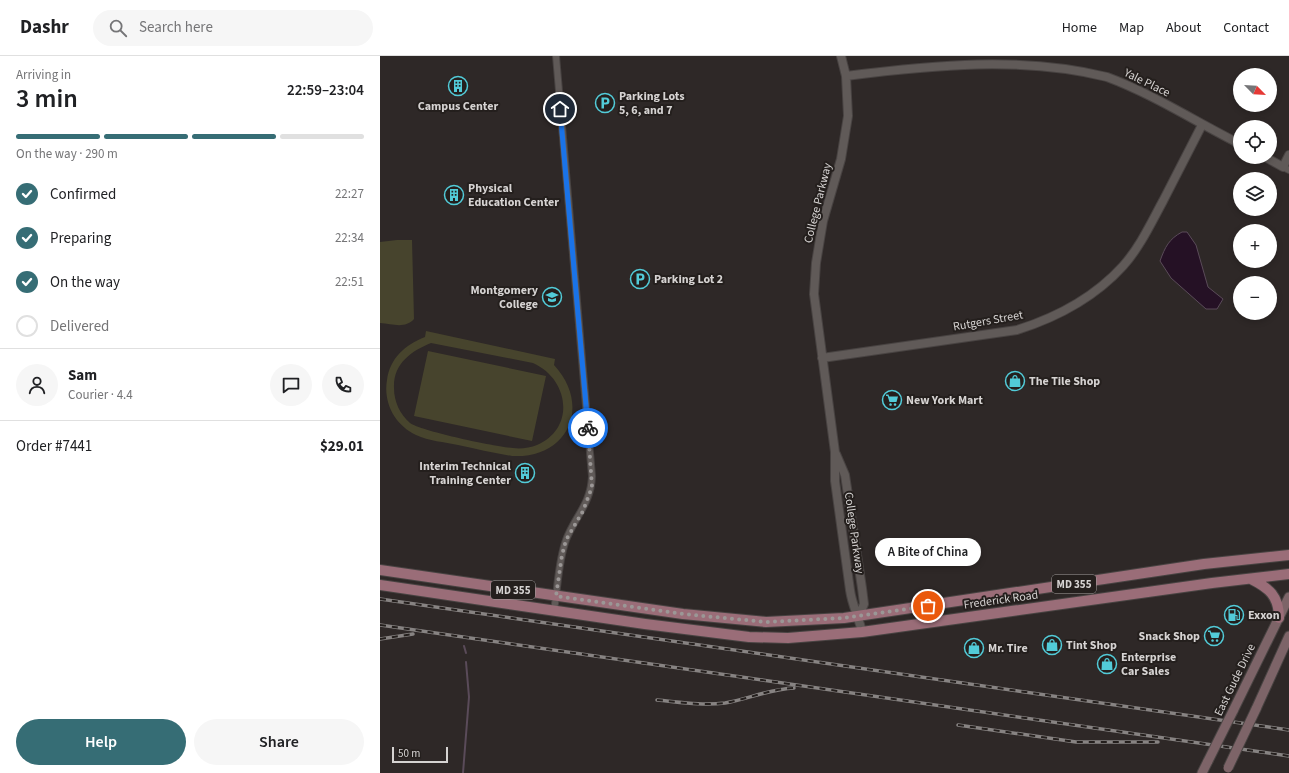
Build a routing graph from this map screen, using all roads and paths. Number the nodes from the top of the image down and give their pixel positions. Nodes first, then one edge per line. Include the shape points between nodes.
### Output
1 (556, 56) edge
2 (841, 56) edge
3 (846, 76) junction
4 (1202, 125) junction
5 (1233, 140) edge
6 (1289, 155) edge
7 (1277, 163) edge
8 (1286, 168) edge
9 (822, 358) junction
10 (835, 452) junction
11 (1289, 555) edge
12 (380, 570) edge
13 (1289, 574) edge
14 (1251, 579) junction
15 (380, 585) edge
16 (556, 596) junction
17 (1289, 597) edge
18 (554, 610) junction
19 (859, 616) junction
20 (1279, 618) junction
21 (862, 632) junction
22 (1289, 636) edge
23 (1227, 771) edge
24 (1202, 773) edge

1 - 16 street via 592,476 589,498 566,540
2 - 3 street, College Parkway
3 - 4 street, Yale Place via 972,59 1039,60 1076,67 1107,77
3 - 9 street, College Parkway via 848,116 841,159 823,221 816,263 814,294
4 - 5 street, Yale Place
4 - 9 street, Rutgers Street via 1134,253 1103,285 1077,305 1045,321 1017,330
6 - 8 street
7 - 8 street
9 - 10 street, College Parkway
10 - 19 street, College Parkway via 835,481 850,595
10 - 19 street, College Parkway via 845,475 864,604
11 - 19 main road, Frederick Road / MD 355 via 1204,564
12 - 16 main road, MD 355
13 - 14 main road, Frederick Road / MD 355
14 - 20 main road via 1274,594
14 - 21 main road, Frederick Road / MD 355
15 - 18 main road, MD 355
16 - 18 street
16 - 19 main road, Frederick Road / MD 355 via 766,622
17 - 20 main road, East Gude Drive
18 - 21 main road, Frederick Road / MD 355 via 749,637 796,638
19 - 21 street, College Parkway
20 - 24 main road, East Gude Drive, bridge
22 - 23 main road, bridge

